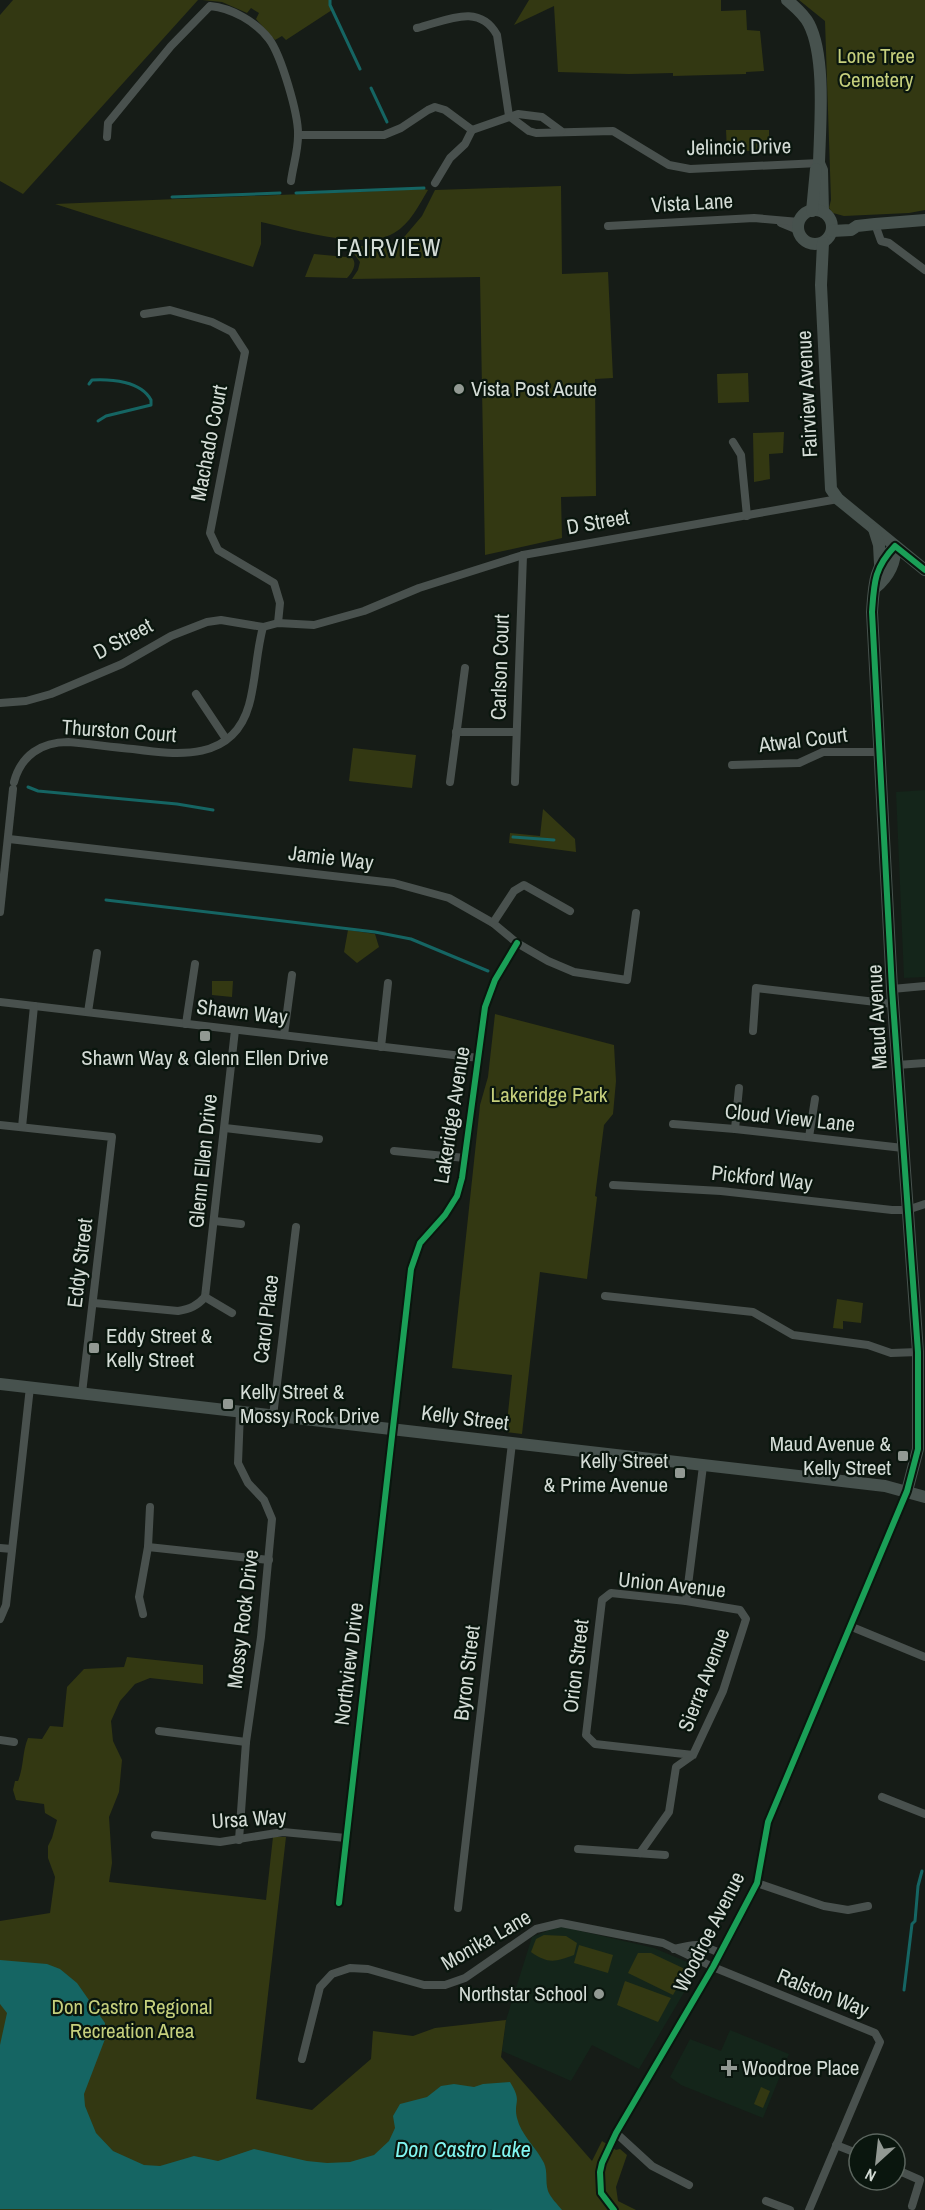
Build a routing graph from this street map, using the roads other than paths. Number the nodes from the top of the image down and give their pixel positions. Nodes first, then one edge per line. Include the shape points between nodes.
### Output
1 (787, 0) edge
2 (417, 28) dead end
3 (530, 114) junction
4 (509, 116) junction
5 (525, 128) junction
6 (472, 130) junction
7 (561, 131) junction
8 (298, 135) junction
9 (107, 137) dead end
10 (819, 163) junction
11 (291, 181) dead end
12 (435, 183) dead end
13 (817, 212) junction
14 (925, 220) edge
15 (875, 224) junction
16 (608, 226) dead end
17 (798, 226) junction
18 (832, 227) junction
19 (818, 244) junction
20 (925, 270) edge
21 (144, 314) dead end
22 (733, 442) dead end
23 (838, 499) junction
24 (747, 516) junction
25 (874, 529) junction
26 (895, 546) junction
27 (523, 555) junction
28 (880, 564) junction
29 (925, 570) edge
30 (875, 588) junction
31 (278, 623) junction
32 (263, 627) junction
33 (465, 668) dead end
34 (196, 694) dead end
35 (0, 703) edge
36 (456, 732) junction
37 (515, 732) junction
38 (226, 739) junction
39 (879, 752) junction
40 (732, 765) dead end
41 (450, 782) dead end
42 (515, 782) dead end
43 (9, 839) junction
44 (570, 911) dead end
45 (0, 912) edge
46 (636, 913) dead end
47 (493, 923) junction
48 (517, 943) junction
49 (97, 953) dead end
50 (195, 964) dead end
51 (292, 975) dead end
52 (388, 983) dead end
53 (925, 986) edge
54 (892, 989) junction
55 (0, 1002) edge
56 (893, 1004) junction
57 (34, 1006) junction
58 (88, 1012) junction
59 (186, 1024) junction
60 (235, 1030) junction
61 (753, 1030) dead end
62 (284, 1035) junction
63 (381, 1047) junction
64 (479, 1058) junction
65 (925, 1063) edge
66 (897, 1065) junction
67 (739, 1088) dead end
68 (815, 1099) dead end
69 (673, 1124) dead end
70 (0, 1125) edge
71 (21, 1127) junction
72 (225, 1128) junction
73 (735, 1129) junction
74 (809, 1137) junction
75 (319, 1139) dead end
76 (903, 1148) junction
77 (394, 1150) dead end
78 (465, 1158) junction
79 (613, 1185) dead end
80 (925, 1204) edge
81 (907, 1210) junction
82 (215, 1221) junction
83 (241, 1224) dead end
84 (296, 1227) dead end
85 (605, 1296) dead end
86 (205, 1297) junction
87 (94, 1303) junction
88 (232, 1313) dead end
89 (920, 1323) edge
90 (918, 1352) junction
91 (0, 1384) edge
92 (30, 1387) junction
93 (82, 1393) junction
94 (240, 1412) junction
95 (273, 1416) junction
96 (392, 1430) junction
97 (512, 1443) junction
98 (703, 1466) junction
99 (907, 1491) junction
100 (925, 1497) edge
101 (150, 1507) dead end
102 (148, 1547) junction
103 (0, 1548) edge
104 (12, 1549) junction
105 (269, 1560) junction
106 (602, 1600) joint
107 (686, 1601) junction
108 (740, 1610) joint
109 (143, 1614) dead end
110 (0, 1618) edge
111 (852, 1626) junction
112 (925, 1657) edge
113 (159, 1731) dead end
114 (0, 1740) edge
115 (14, 1742) dead end
116 (246, 1742) junction
117 (693, 1755) junction
118 (882, 1797) dead end
119 (925, 1814) edge
120 (155, 1835) dead end
121 (345, 1838) junction
122 (239, 1840) junction
123 (578, 1849) dead end
124 (640, 1853) junction
125 (665, 1854) dead end
126 (758, 1883) junction
127 (339, 1903) dead end
128 (868, 1906) dead end
129 (458, 1908) dead end
130 (675, 1949) junction
131 (720, 1953) junction
132 (713, 1967) junction
133 (302, 2059) dead end
134 (616, 2133) junction
135 (836, 2145) junction
136 (847, 2149) edge
137 (907, 2174) edge
138 (689, 2185) dead end
139 (766, 2201) dead end
140 (912, 2206) dead end
141 (614, 2210) edge
142 (790, 2210) edge
143 (809, 2210) edge

1 - 10 street via 808,21 814,38 820,95
2 - 4 street via 468,15 491,24 497,35
3 - 4 street
3 - 5 street
3 - 7 street via 542,117
4 - 5 street, Jelincic Drive
4 - 6 street
5 - 7 street, Jelincic Drive via 536,133
6 - 8 street via 435,107 384,135
6 - 12 street
7 - 10 street, Jelincic Drive via 613,131 669,165 690,169
8 - 9 street via 294,107 270,40 252,22 223,7 210,6 171,46 108,123
8 - 11 street
10 - 13 street via 822,170
13 - 17 street via 804,214
13 - 18 street
14 - 15 street
15 - 18 street via 850,230
15 - 20 street via 880,241 889,243
16 - 17 street, Vista Lane via 754,218 783,220
17 - 19 street via 803,240
18 - 19 street
19 - 23 street, Fairview Avenue via 831,489
21 - 31 street, Machado Court via 170,310 212,322 232,332 245,352 210,532 218,550 274,583 280,603
22 - 24 street via 741,455
23 - 24 street, D Street
23 - 25 street
24 - 27 street, D Street
25 - 26 street
25 - 28 street
26 - 28 street, Maud Avenue
26 - 29 street
26 - 30 street via 896,560
27 - 31 street, D Street via 314,626
27 - 37 street, Carlson Court
28 - 30 street, Maud Avenue via 874,577
30 - 39 street, Maud Avenue via 872,612
31 - 32 street, D Street
32 - 35 street, D Street via 221,620 194,625 122,664 51,694
32 - 38 street, Thurston Court via 249,706
33 - 36 street
34 - 38 street
36 - 37 street
36 - 41 street
37 - 42 street, Carlson Court
38 - 43 street, Thurston Court via 190,754 68,742 56,742 34,751 19,768 14,785
39 - 40 street, Atwal Court via 823,752 799,763
39 - 54 street, Maud Avenue
43 - 45 street
43 - 47 street, Jamie Way via 394,883 449,898
44 - 47 street via 524,885 514,891
46 - 48 street, Jamie Way via 627,980 574,972
47 - 48 street, Jamie Way
48 - 64 street, Lakeridge Avenue via 495,980 485,1007
49 - 58 street
50 - 59 street
51 - 62 street
52 - 63 street
53 - 54 street
54 - 56 street, Maud Avenue
55 - 57 street, Shawn Way
56 - 61 street via 756,987
56 - 66 street, Maud Avenue
57 - 58 street, Shawn Way
57 - 71 street
58 - 59 street, Shawn Way
59 - 60 street, Shawn Way
60 - 62 street, Shawn Way
60 - 72 street, Glenn Ellen Drive
62 - 63 street, Shawn Way
63 - 64 street, Shawn Way
64 - 78 street, Lakeridge Avenue
65 - 66 street
66 - 76 street, Maud Avenue
67 - 73 street
68 - 74 street
69 - 73 street, Cloud View Lane
70 - 71 street
71 - 87 street, Eddy Street via 112,1137
72 - 75 street
72 - 82 street, Glenn Ellen Drive
73 - 74 street, Cloud View Lane
74 - 76 street, Cloud View Lane
76 - 81 street, Maud Avenue
77 - 78 street
78 - 96 street, Lakeridge Avenue via 457,1196 420,1243 411,1269
79 - 81 street, Pickford Way via 721,1191
80 - 81 street
81 - 89 street, Maud Avenue
82 - 83 street
82 - 86 street, Glenn Ellen Drive
84 - 95 street, Carol Place
85 - 90 street via 753,1312 793,1335 868,1345 891,1353
86 - 87 street via 190,1310 178,1311
86 - 88 street
87 - 93 street, Eddy Street
89 - 90 street, Maud Avenue
90 - 99 street, Maud Avenue via 918,1449
91 - 92 street, Kelly Street
92 - 93 street, Kelly Street
92 - 104 street
93 - 94 street, Kelly Street
94 - 95 street, Kelly Street
94 - 105 street, Mossy Rock Drive via 238,1462 272,1519
95 - 96 street, Kelly Street
96 - 97 street, Kelly Street
96 - 121 street, Northview Drive
97 - 98 street, Kelly Street
97 - 129 street, Byron Street
98 - 99 street, Kelly Street
98 - 107 street
99 - 100 street, Kelly Street
99 - 111 street, Woodroe Avenue
101 - 102 street
102 - 105 street
102 - 109 street via 139,1598
103 - 104 street
104 - 110 street via 6,1605
105 - 116 street, Mossy Rock Drive
106 - 107 street, Union Avenue via 611,1593
106 - 117 street, Orion Street via 586,1735 595,1744
107 - 108 street, Union Avenue
108 - 117 street, Sierra Avenue via 746,1619 723,1691
111 - 112 street
111 - 126 street, Woodroe Avenue via 768,1822
113 - 116 street
114 - 115 street
116 - 122 street, Mossy Rock Drive
117 - 124 street, Sierra Avenue via 676,1767 669,1812
118 - 119 street
120 - 122 street, Ursa Way via 220,1842
121 - 122 street, Ursa Way via 283,1832
121 - 127 street, Northview Drive
123 - 124 street
124 - 125 street
126 - 128 street via 824,1906 848,1910
126 - 131 street, Woodroe Avenue
130 - 131 street, Monika Lane via 700,1944
130 - 132 street, Monika Lane
130 - 133 street, Monika Lane via 663,1943 561,1923 536,1929 465,1978 445,1985 424,1985 350,1968 332,1974 320,1987
131 - 132 street, Woodroe Avenue
132 - 134 street, Woodroe Avenue
132 - 135 street, Ralston Way via 875,2033 880,2042
134 - 138 street via 652,2166
134 - 141 street, Woodroe Avenue via 600,2172 601,2193
135 - 136 street
135 - 143 street, Ralston Way
137 - 140 street via 920,2180
139 - 142 street

